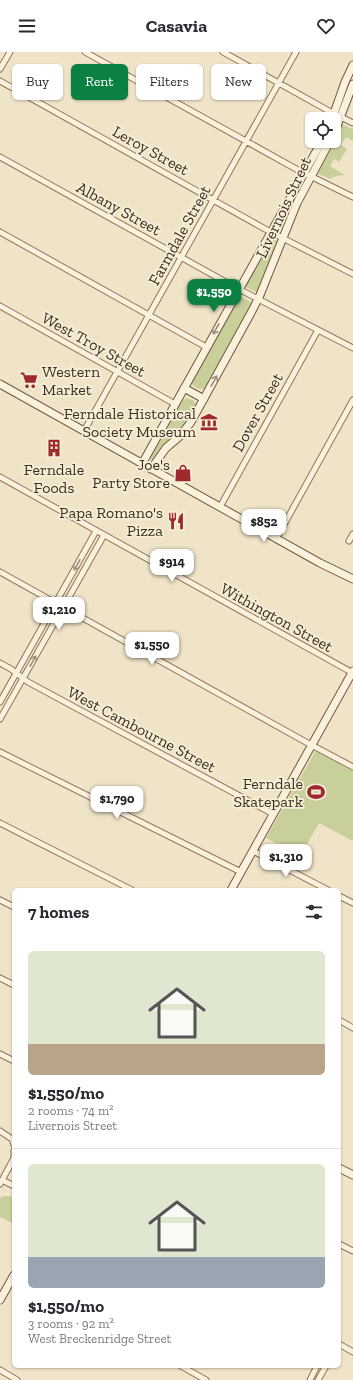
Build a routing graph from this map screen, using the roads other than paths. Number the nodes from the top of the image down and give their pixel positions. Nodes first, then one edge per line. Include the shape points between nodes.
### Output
1 (10, 52) edge
2 (85, 52) edge
3 (223, 52) edge
4 (296, 52) edge
5 (353, 65) edge
6 (0, 69) edge
7 (0, 81) edge
8 (279, 83) junction
9 (353, 84) edge
10 (328, 112) edge
11 (337, 112) edge
12 (339, 112) edge
13 (341, 119) edge
14 (353, 123) edge
15 (246, 142) junction
16 (318, 148) edge
17 (326, 148) edge
18 (0, 156) edge
19 (304, 173) junction
20 (311, 177) junction
21 (353, 197) edge
22 (214, 200) junction
23 (0, 232) edge
24 (271, 232) junction
25 (283, 238) junction
26 (181, 257) junction
27 (353, 274) edge
28 (238, 289) junction
29 (258, 299) junction
30 (0, 306) edge
31 (149, 315) junction
32 (318, 330) junction
33 (206, 347) junction
34 (353, 348) edge
35 (118, 372) junction
36 (0, 384) edge
37 (184, 388) junction
38 (204, 399) junction
39 (353, 400) edge
40 (175, 404) junction
41 (84, 431) junction
42 (142, 464) junction
43 (152, 469) junction
44 (0, 477) edge
45 (220, 507) junction
46 (96, 531) junction
47 (353, 534) edge
48 (104, 535) junction
49 (276, 539) junction
50 (349, 541) dead end
51 (0, 572) edge
52 (353, 579) edge
53 (56, 603) junction
54 (63, 607) junction
55 (0, 663) edge
56 (353, 672) edge
57 (16, 673) junction
58 (23, 678) junction
59 (0, 702) edge
60 (0, 719) edge
61 (312, 745) junction
62 (0, 752) edge
63 (353, 767) edge
64 (273, 814) junction
65 (0, 823) edge
66 (253, 851) junction
67 (241, 872) junction
68 (128, 888) edge
69 (232, 888) edge
70 (324, 888) edge
71 (341, 897) edge
72 (0, 900) edge
73 (353, 903) edge
74 (12, 906) edge
75 (0, 978) edge
76 (12, 984) edge
77 (341, 1021) edge
78 (353, 1028) edge
79 (0, 1054) edge
80 (12, 1060) edge
81 (0, 1132) edge
82 (12, 1139) edge
83 (12, 1162) edge
84 (341, 1169) edge
85 (353, 1175) edge
86 (1, 1182) edge
87 (12, 1185) edge
88 (341, 1245) edge
89 (353, 1251) edge
90 (12, 1279) edge
91 (0, 1300) edge
92 (341, 1345) edge
93 (353, 1352) edge
94 (185, 1368) edge
95 (316, 1368) edge
96 (325, 1368) edge
97 (0, 1370) edge
98 (17, 1380) edge
99 (206, 1380) edge
100 (310, 1380) edge
101 (318, 1380) edge

1 - 6 street
2 - 15 street
3 - 8 street
4 - 8 street, Farmdale Street
5 - 11 street
7 - 22 street, Leroy Street
8 - 10 street
8 - 15 street, Farmdale Street
9 - 12 street
13 - 14 street
15 - 19 street
15 - 22 street, Farmdale Street
16 - 19 street, Livernois Street
17 - 20 street, Livernois Street
18 - 26 street, Albany Street
19 - 20 street
19 - 24 street, Livernois Street
20 - 21 street
20 - 25 street, Livernois Street
22 - 24 street, Leroy Street
22 - 26 street, Farmdale Street
23 - 31 street
24 - 25 street, Leroy Street
24 - 28 street, Livernois Street
25 - 27 street, Leroy Street
25 - 29 street, Livernois Street
26 - 28 street, Albany Street
26 - 31 street, Farmdale Street
28 - 29 street, Albany Street
28 -> 33 street, Livernois Street
29 - 32 street, Albany Street
38 -> 29 street, Livernois Street
30 - 35 street, West Troy Street
31 - 33 street
31 - 35 street, Farmdale Street
32 - 34 street, Albany Street
32 - 45 street, Dover Street
33 - 37 street, Livernois Street
35 - 40 street, West Troy Street
35 - 41 street, Farmdale Street
36 - 41 street
37 - 38 street
37 - 40 street, Livernois Street
38 - 43 street, Livernois Street via 185,430 166,448
39 - 49 street
40 - 42 street, Livernois Street
41 - 42 street
42 - 43 street
43 - 45 street
44 - 46 street, Withington Street
45 - 49 street
46 - 48 street, Withington Street
46 -> 53 street
47 - 50 street
48 - 54 street
48 - 56 street, Withington Street
49 - 52 street
51 - 53 street
53 - 54 street
53 - 57 street
58 -> 54 street
54 - 61 street
55 - 57 street, West Cambourne Street
56 - 61 street
57 - 58 street, West Cambourne Street
57 - 59 street
58 - 60 street
58 - 64 street, West Cambourne Street
61 - 63 street
61 - 64 street
62 - 67 street
64 - 66 street
65 - 68 street
66 - 67 street
66 - 70 street
67 - 69 street
71 - 73 street
72 - 74 street
75 - 76 street
77 - 78 street
79 - 80 street
81 - 82 street
83 - 86 street
84 - 85 street
86 - 87 street
88 - 89 street
90 - 91 street
92 - 93 street
94 - 99 street
95 - 100 street
96 - 101 street
97 - 98 street

